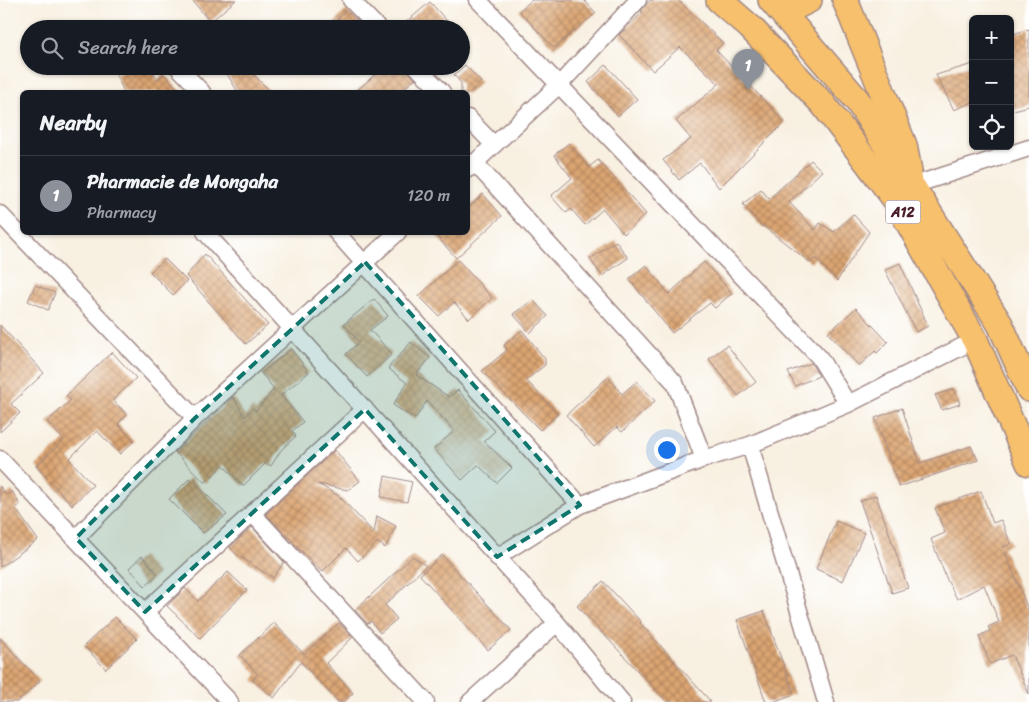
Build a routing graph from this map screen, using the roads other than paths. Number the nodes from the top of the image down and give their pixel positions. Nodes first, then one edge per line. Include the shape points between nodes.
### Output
1 (351, 0) edge
2 (478, 0) edge
3 (638, 0) edge
4 (719, 0) edge
5 (771, 0) edge
6 (809, 0) edge
7 (845, 0) edge
8 (370, 20) edge
9 (185, 75) edge
10 (425, 75) edge
11 (560, 84) junction
12 (200, 90) edge
13 (440, 90) edge
14 (470, 120) edge
15 (494, 145) junction
16 (1029, 148) edge
17 (471, 165) edge
18 (903, 193) junction
19 (0, 214) edge
20 (20, 235) edge
21 (20, 235) edge
22 (208, 235) edge
23 (339, 235) edge
24 (395, 235) edge
25 (365, 262) junction
26 (293, 328) junction
27 (975, 340) junction
28 (1029, 389) edge
29 (848, 404) junction
30 (365, 409) junction
31 (195, 418) junction
32 (750, 445) junction
33 (0, 459) edge
34 (704, 459) junction
35 (1029, 463) edge
36 (580, 505) junction
37 (252, 513) junction
38 (76, 538) junction
39 (497, 557) junction
40 (145, 612) junction
41 (557, 623) junction
42 (230, 702) edge
43 (426, 702) edge
44 (470, 702) edge
45 (622, 702) edge
46 (826, 702) edge

1 - 8 street
2 - 11 street
3 - 11 street
4 - 18 main road, A12 via 750,27
5 - 6 main road via 795,7
5 - 18 main road, A12 via 857,100
7 - 18 main road, A12 via 904,145
9 - 12 street
10 - 13 street
11 - 15 street
11 - 29 street via 819,357
14 - 15 street
15 - 17 street
16 - 18 street
17 - 34 street via 675,382
18 - 27 main road, A12
18 - 28 main road, A12 via 1000,324
19 - 21 street
20 - 31 street
22 - 26 street
23 - 25 street
24 - 25 street
25 - 26 street
25 - 36 street
26 - 30 street
26 - 31 street
27 - 29 street
27 - 35 main road, A12
29 - 32 street
30 - 37 street
30 - 39 street
31 - 38 street
32 - 34 street
32 - 46 street
33 - 38 street
34 - 36 street
36 - 39 street
37 - 40 street
37 - 43 street
38 - 40 street
39 - 41 street
40 - 42 street
41 - 44 street
41 - 45 street

